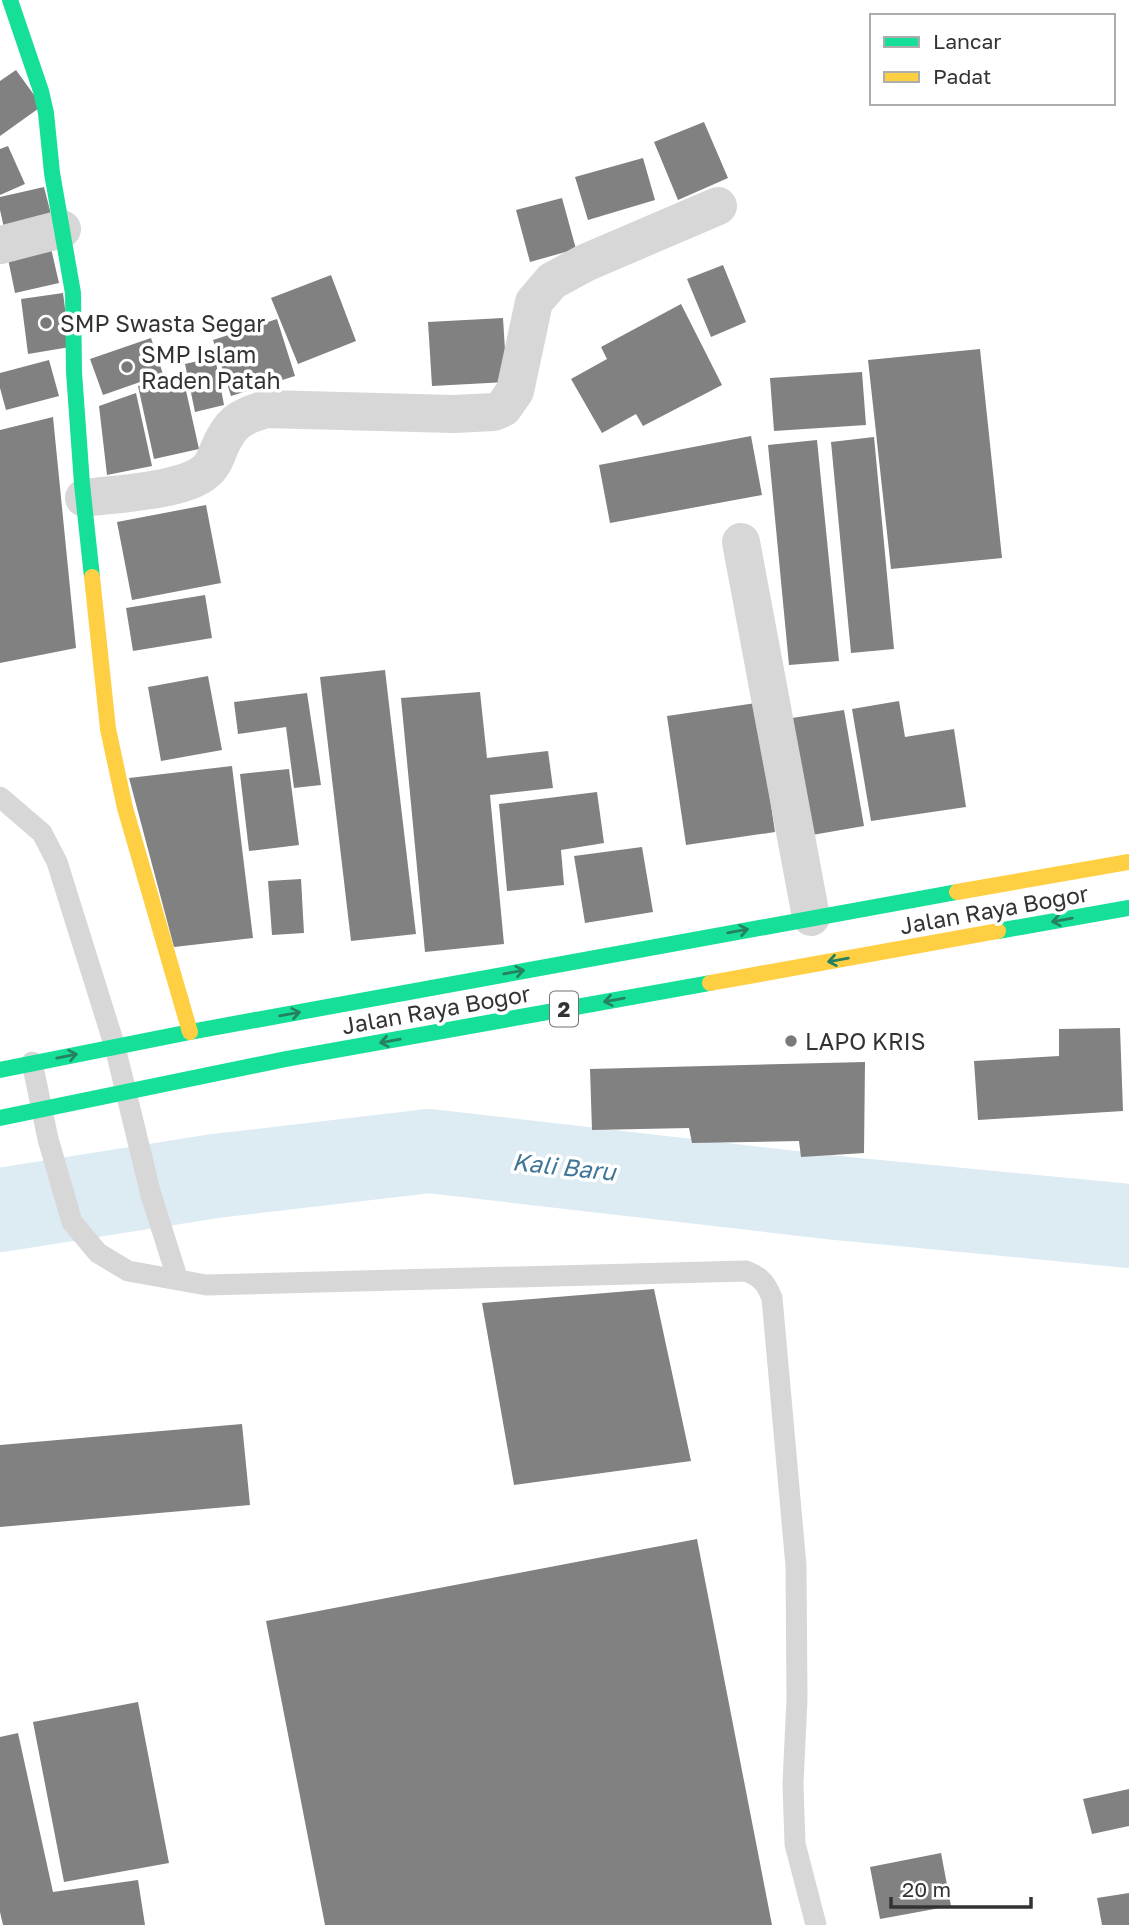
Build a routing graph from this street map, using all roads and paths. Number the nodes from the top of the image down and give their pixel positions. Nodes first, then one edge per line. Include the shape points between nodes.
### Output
1 (16, 3) edge
2 (718, 206) dead end
3 (62, 229) junction
4 (0, 246) edge
5 (84, 498) junction
6 (741, 541) dead end
7 (0, 797) edge
8 (1129, 862) edge
9 (1129, 908) edge
10 (811, 917) junction
11 (190, 1032) junction
12 (115, 1047) junction
13 (32, 1062) junction
14 (0, 1070) edge
15 (126, 1091) junction
16 (41, 1108) junction
17 (0, 1118) edge
18 (178, 1280) junction
19 (816, 1925) edge

1 - 3 main road via 46,113
2 - 5 street via 552,281 534,302 515,391 494,412 266,409 235,422 205,472 188,481
3 - 4 street
3 - 5 main road via 73,293
5 - 11 main road via 108,729 125,808
6 - 10 street
7 - 12 lane via 42,833 57,862
8 - 10 main road, Jalan Raya Bogor / 2
9 -> 15 main road, Jalan Raya Bogor / 2
11 -> 10 main road, Jalan Raya Bogor / 2
11 - 12 main road, Jalan Raya Bogor / 2
13 -> 12 main road, Jalan Raya Bogor / 2
12 - 15 lane
13 - 14 main road, Jalan Raya Bogor / 2
13 - 16 lane
15 - 16 main road, Jalan Raya Bogor / 2
15 - 18 lane
16 - 17 main road, Jalan Raya Bogor / 2
16 - 18 lane via 72,1222 99,1253 128,1271
18 - 19 lane via 206,1285 746,1271 759,1276 772,1298 796,1566 795,1844

